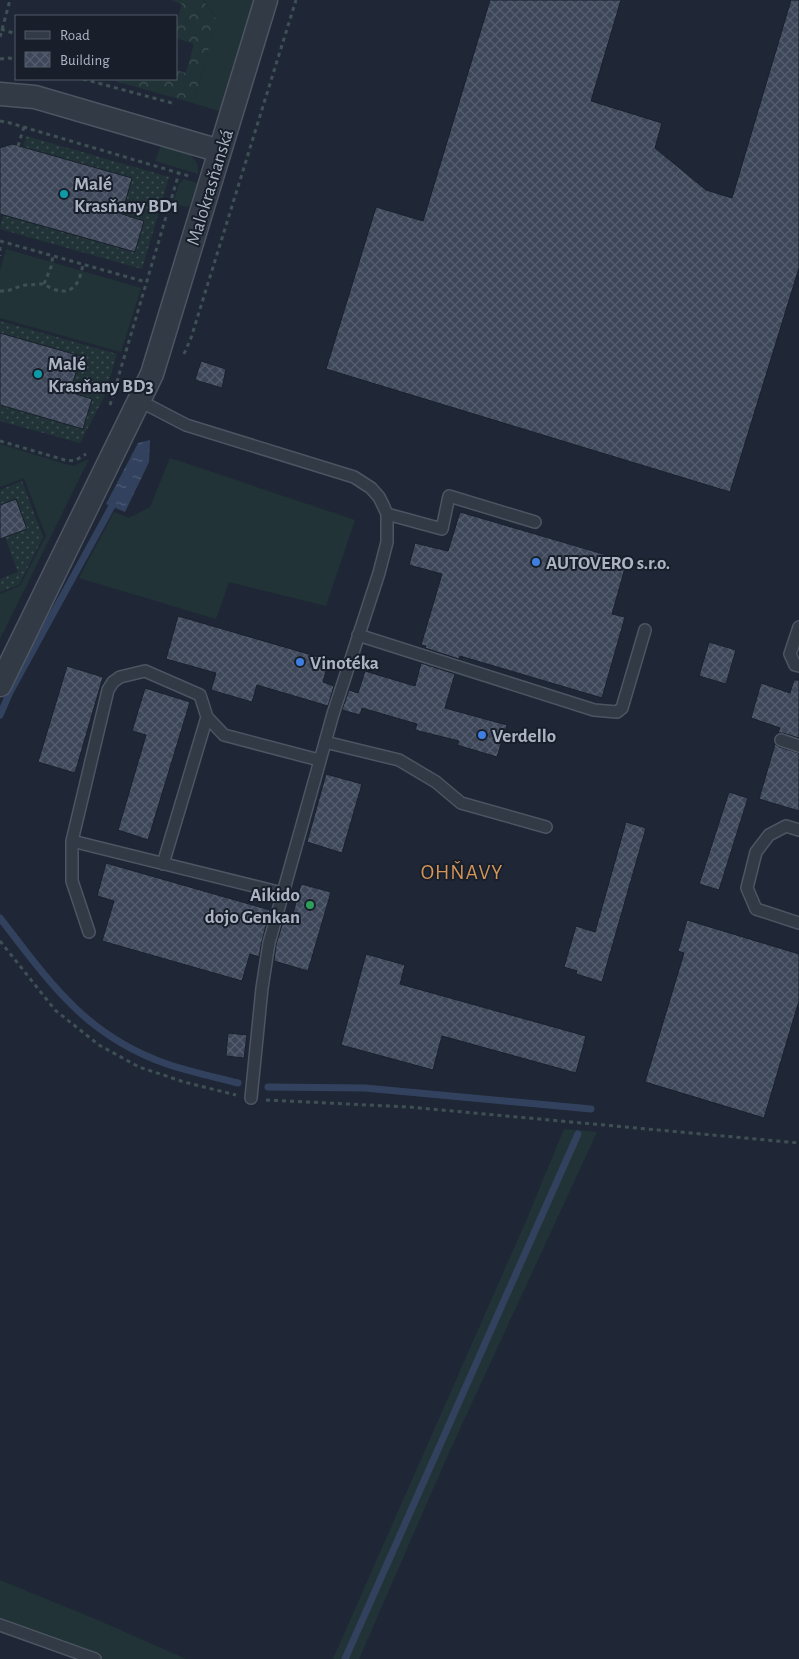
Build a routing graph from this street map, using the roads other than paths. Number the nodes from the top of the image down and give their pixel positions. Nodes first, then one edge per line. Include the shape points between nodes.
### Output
1 (266, 0) edge
2 (0, 94) edge
3 (220, 151) junction
4 (140, 401) junction
5 (387, 514) junction
6 (535, 522) dead end
7 (799, 627) edge
8 (645, 630) dead end
9 (358, 635) junction
10 (799, 666) edge
11 (0, 685) edge
12 (207, 717) junction
13 (781, 740) dead end
14 (325, 742) junction
15 (799, 746) edge
16 (319, 760) junction
17 (546, 827) dead end
18 (799, 830) edge
19 (72, 842) junction
20 (163, 864) junction
21 (282, 893) junction
22 (799, 923) edge
23 (89, 932) dead end
24 (251, 1098) road end
25 (0, 1625) edge
26 (95, 1659) edge

1 - 3 street, Malokrasňanská
2 - 3 street via 35,97
3 - 4 street, Malokrasňanská via 152,374
4 - 5 lane via 186,425 354,477 379,497
4 - 11 street, Malokrasňanská
5 - 6 lane via 442,530 449,496
5 - 9 lane via 385,550
7 - 10 lane via 790,654 795,665
8 - 9 lane via 622,708 617,712 594,710
9 - 14 lane
12 - 16 lane via 224,735
12 - 19 lane via 200,695 145,671 113,682 108,690
12 - 20 lane
13 - 15 lane
14 - 16 lane
14 - 17 lane via 399,760 436,782 461,803
16 - 21 lane
18 - 22 lane via 786,826 769,835 756,852 747,888 756,908
19 - 20 lane
19 - 23 lane via 72,881
20 - 21 lane
21 - 24 lane via 262,988
25 - 26 lane

